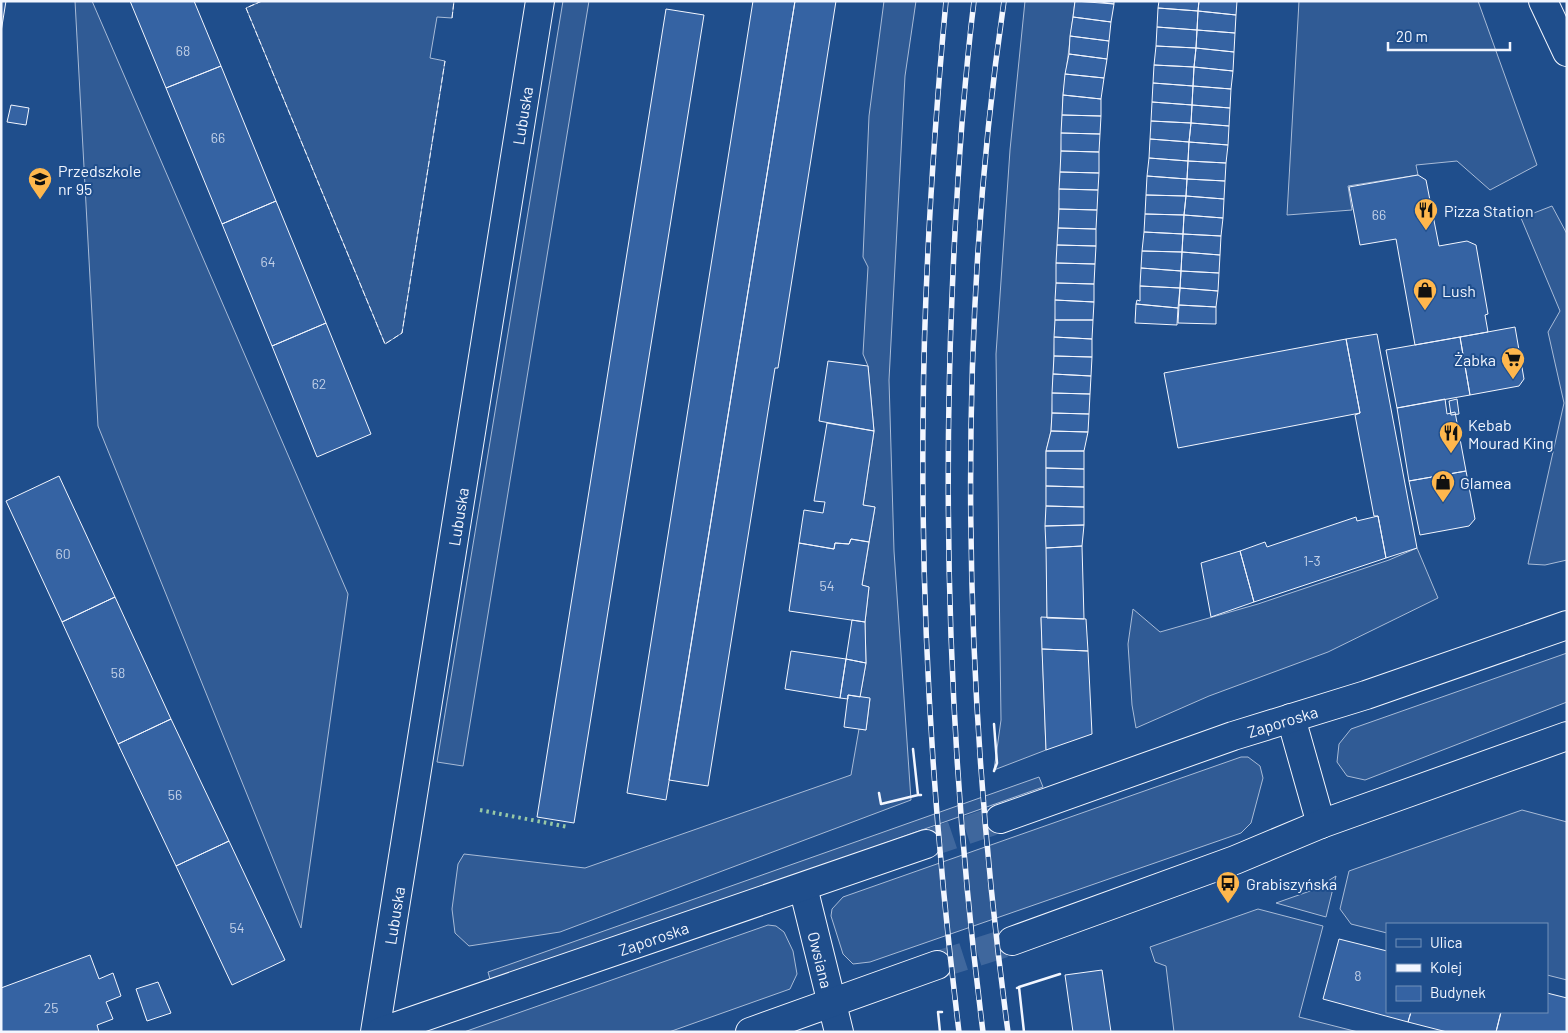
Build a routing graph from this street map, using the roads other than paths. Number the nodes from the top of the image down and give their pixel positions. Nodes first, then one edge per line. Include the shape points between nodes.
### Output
1 (540, 1) edge
2 (1543, 1) edge
3 (1567, 52) edge
4 (1567, 625) edge
5 (1291, 718) junction
6 (1567, 736) edge
7 (1000, 819) tunnel mouth
8 (1321, 824) junction
9 (926, 844) tunnel mouth
10 (803, 887) junction
11 (1012, 941) tunnel mouth
12 (938, 965) tunnel mouth
13 (833, 1003) junction
14 (375, 1032) edge
15 (380, 1032) edge
16 (750, 1032) edge
17 (838, 1032) edge

1 - 14 main road, Lubuska
2 - 3 main road
4 - 5 main road, Zaporoska
5 - 7 main road, Zaporoska via 1096,783
5 - 8 main road
6 - 8 main road
8 - 11 main road via 1235,860
9 - 10 main road, Zaporoska
10 - 13 main road, Owsiana
10 - 15 main road, Zaporoska
12 - 13 main road
13 - 16 main road
13 - 17 main road, Owsiana

